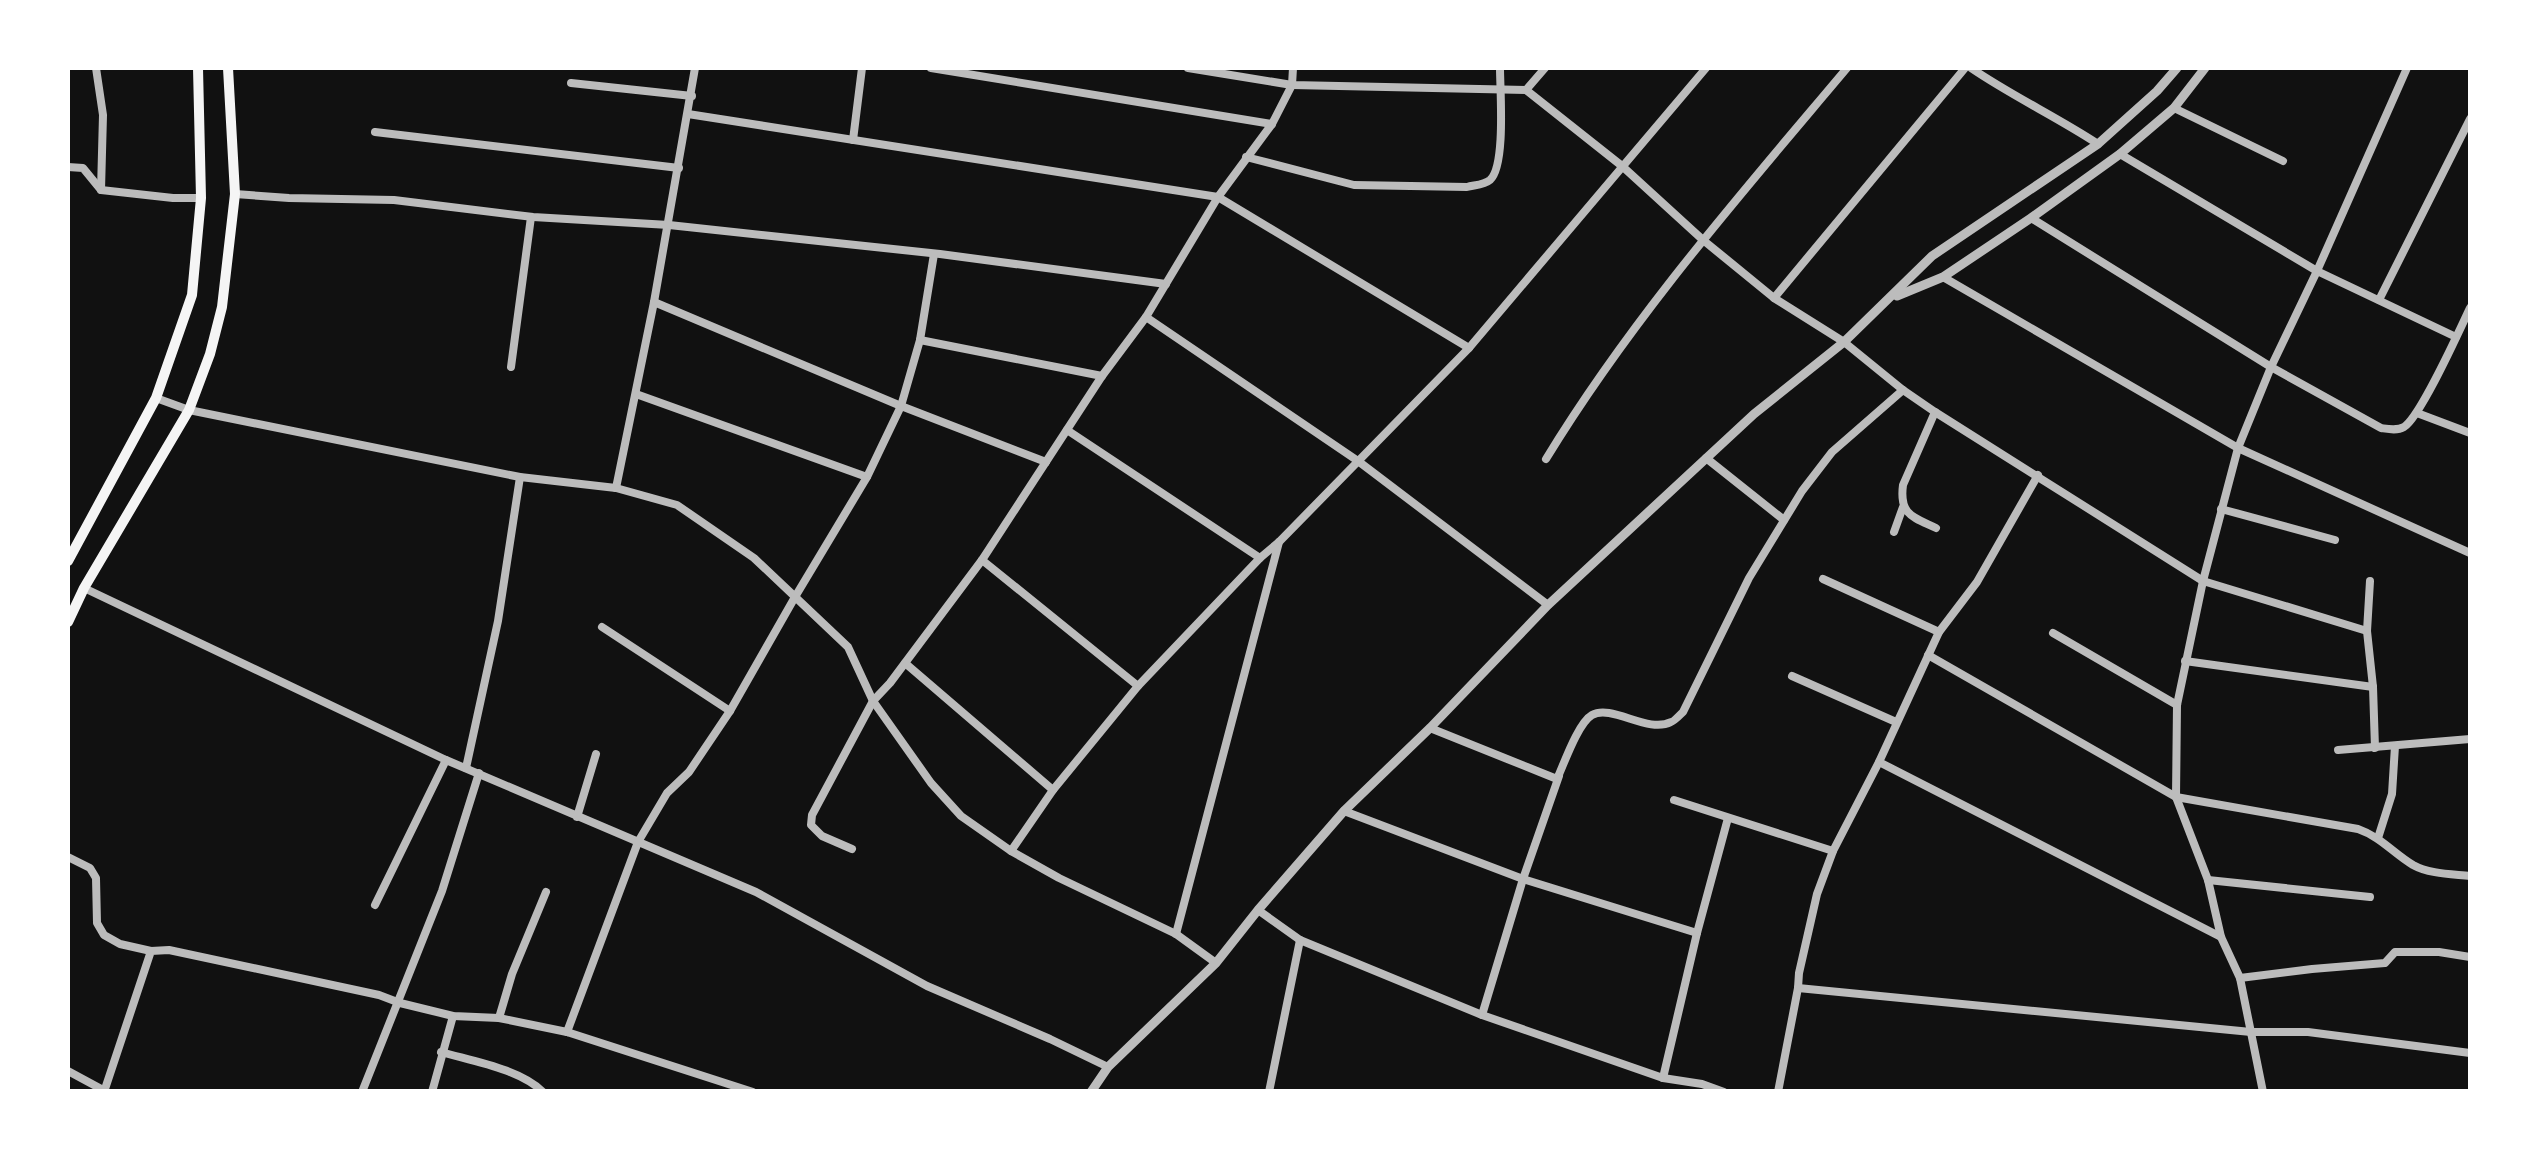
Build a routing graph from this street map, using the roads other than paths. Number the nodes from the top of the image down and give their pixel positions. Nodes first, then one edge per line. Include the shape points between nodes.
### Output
1 (96, 68) edge
2 (198, 68) edge
3 (228, 68) edge
4 (695, 68) edge
5 (862, 68) edge
6 (931, 68) edge
7 (1188, 68) edge
8 (1293, 68) edge
9 (1500, 68) edge
10 (1546, 68) edge
11 (1706, 68) edge
12 (1847, 68) edge
13 (1968, 68) edge
14 (2177, 68) edge
15 (2206, 68) edge
16 (2407, 68) edge
17 (571, 82) dead end
18 (1292, 85) junction
19 (1500, 90) junction
20 (1526, 90) junction
21 (692, 96) junction
22 (2174, 108) junction
23 (688, 114) junction
24 (2470, 119) edge
25 (1272, 124) junction
26 (375, 132) dead end
27 (853, 140) junction
28 (2098, 144) junction
29 (2120, 154) junction
30 (1246, 157) junction
31 (2283, 161) dead end
32 (1622, 166) junction
33 (68, 167) edge
34 (679, 168) junction
35 (101, 190) junction
36 (235, 194) junction
37 (1218, 197) junction
38 (201, 198) junction
39 (531, 217) junction
40 (2031, 218) junction
41 (668, 225) junction
42 (1702, 240) junction
43 (934, 254) junction
44 (2317, 271) junction
45 (1943, 277) junction
46 (1166, 284) junction
47 (1774, 298) junction
48 (1890, 299) junction
49 (2379, 300) junction
50 (654, 302) junction
51 (2470, 308) edge
52 (1146, 317) junction
53 (2456, 336) junction
54 (920, 340) junction
55 (1844, 342) junction
56 (1469, 348) junction
57 (2271, 367) junction
58 (511, 368) dead end
59 (1102, 376) junction
60 (1903, 390) junction
61 (636, 394) junction
62 (156, 398) junction
63 (901, 406) junction
64 (189, 410) junction
65 (1935, 412) junction
66 (2417, 413) junction
67 (1067, 430) junction
68 (2470, 432) edge
69 (2238, 448) junction
70 (1706, 458) junction
71 (1546, 459) dead end
72 (1358, 460) junction
73 (1046, 462) junction
74 (2038, 475) junction
75 (520, 476) junction
76 (867, 477) junction
77 (616, 488) junction
78 (1902, 507) junction
79 (2221, 509) junction
80 (1784, 520) junction
81 (1936, 528) dead end
82 (1894, 532) dead end
83 (2336, 540) dead end
84 (1279, 542) junction
85 (2470, 552) edge
86 (1260, 558) junction
87 (982, 560) junction
88 (68, 561) edge
89 (1823, 579) dead end
90 (2203, 581) junction
91 (2370, 581) dead end
92 (84, 588) junction
93 (795, 597) junction
94 (1548, 606) junction
95 (68, 622) edge
96 (602, 627) dead end
97 (2368, 631) junction
98 (1940, 632) junction
99 (2053, 633) dead end
100 (1928, 654) junction
101 (2185, 661) junction
102 (904, 663) junction
103 (1792, 676) dead end
104 (1138, 686) junction
105 (2373, 686) junction
106 (873, 701) junction
107 (2177, 706) junction
108 (730, 711) junction
109 (1896, 722) junction
110 (1430, 728) junction
111 (2470, 739) edge
112 (2395, 746) junction
113 (2375, 748) junction
114 (2338, 750) dead end
115 (596, 754) dead end
116 (446, 760) junction
117 (1878, 762) junction
118 (466, 768) junction
119 (479, 774) junction
120 (1559, 776) junction
121 (1052, 790) junction
122 (2176, 797) junction
123 (1674, 800) dead end
124 (1344, 811) junction
125 (577, 817) junction
126 (1728, 818) junction
127 (2378, 838) junction
128 (638, 842) junction
129 (852, 849) dead end
130 (1833, 850) junction
131 (1010, 851) junction
132 (68, 856) edge
133 (2470, 876) edge
134 (1523, 879) junction
135 (2208, 880) junction
136 (546, 892) dead end
137 (2370, 897) dead end
138 (374, 905) dead end
139 (1258, 910) junction
140 (1698, 932) junction
141 (1176, 934) junction
142 (2221, 937) junction
143 (1300, 940) junction
144 (151, 950) junction
145 (2470, 957) edge
146 (1216, 963) junction
147 (2240, 978) junction
148 (1798, 988) junction
149 (400, 1003) junction
150 (1482, 1014) junction
151 (453, 1016) junction
152 (499, 1018) junction
153 (567, 1032) junction
154 (2252, 1032) junction
155 (441, 1052) junction
156 (2470, 1053) edge
157 (1108, 1067) junction
158 (68, 1071) edge
159 (1664, 1078) junction
160 (105, 1091) edge
161 (1272, 1091) edge
162 (362, 1092) edge
163 (432, 1092) edge
164 (543, 1092) edge
165 (753, 1092) edge
166 (1091, 1092) edge
167 (1724, 1092) edge
168 (1778, 1092) edge
169 (2263, 1092) edge

1 - 35 street
2 - 38 main road
3 - 36 main road
4 - 21 street
5 - 27 street
6 - 25 street
7 - 18 street
8 - 18 street
9 - 19 street
10 - 20 street
11 - 32 street
12 - 42 street
13 - 28 street
13 - 47 street
14 - 28 street
15 - 22 street
16 - 44 street
17 - 21 street
18 - 19 street
18 - 25 street
19 - 20 street
19 - 30 street via 1499,163 1483,184 1354,185
20 - 32 street
21 - 23 street
22 - 29 street
22 - 31 street
23 - 27 street
23 - 34 street
24 - 49 street
25 - 30 street
26 - 34 street
27 - 37 street
28 - 48 street via 1932,256
29 - 40 street
29 - 44 street
30 - 37 street
32 - 42 street
32 - 56 street
33 - 35 street via 82,168
34 - 41 street
35 - 38 street
36 - 39 street via 394,200
36 - 64 main road via 222,306
37 - 46 street
37 - 56 street
38 - 62 main road via 192,295
39 - 41 street
39 - 58 street
40 - 45 street
40 - 57 street
41 - 43 street
41 - 50 street
42 - 47 street
42 - 71 street
43 - 46 street
43 - 54 street
44 - 49 street
44 - 57 street
45 - 48 street
45 - 69 street
46 - 52 street
47 - 55 street
48 - 55 street
49 - 53 street
50 - 61 street
50 - 63 street
51 - 53 street
52 - 59 street
52 - 72 street
53 - 66 street
54 - 59 street
54 - 63 street
55 - 60 street
55 - 70 street
56 - 72 street
57 - 66 street via 2380,428 2403,427
57 - 69 street
59 - 67 street
60 - 65 street
60 - 80 street via 1832,452
61 - 76 street
61 - 77 street
62 - 64 street
62 - 88 main road
63 - 73 street
63 - 76 street
64 - 75 street
64 - 92 main road
65 - 74 street
65 - 78 street via 1903,485
66 - 68 street
67 - 73 street
67 - 86 street
69 - 79 street
69 - 85 street
70 - 80 street
70 - 94 street
72 - 84 street
72 - 94 street
73 - 87 street
74 - 90 street
74 - 98 street
75 - 77 street
75 - 118 street
76 - 93 street
77 - 93 street via 677,506 754,558
78 - 81 street
78 - 82 street
79 - 83 street
79 - 90 street
80 - 120 street via 1683,712 1659,725 1590,716
84 - 86 street
84 - 141 street
86 - 104 street
87 - 102 street
87 - 104 street
89 - 98 street
90 - 97 street
90 - 101 street
91 - 97 street
92 - 95 main road
92 - 116 street
93 - 106 street via 848,646
93 - 108 street
94 - 110 street
96 - 108 street
97 - 105 street
98 - 100 street
99 - 107 street
100 - 109 street
100 - 122 street
101 - 105 street
101 - 107 street
102 - 106 street
102 - 121 street
103 - 109 street
104 - 121 street
105 - 113 street
106 - 129 street via 812,815 816,832
106 - 131 street via 960,816
107 - 122 street
108 - 128 street
109 - 117 street
110 - 120 street
110 - 124 street
111 - 112 street
112 - 113 street
112 - 127 street via 2392,794
113 - 114 street
115 - 125 street
116 - 118 street
116 - 138 street
117 - 130 street
117 - 142 street
118 - 119 street
119 - 125 street
119 - 149 street
120 - 134 street
121 - 131 street
122 - 127 street
122 - 135 street
123 - 126 street
124 - 134 street
124 - 139 street
125 - 128 street
126 - 130 street
126 - 140 street
127 - 133 street via 2416,867
128 - 153 street
128 - 157 street via 756,892 926,986
130 - 148 street
131 - 141 street
132 - 144 street via 96,878 97,923 104,934
134 - 140 street
134 - 150 street
135 - 137 street
135 - 142 street
136 - 152 street
139 - 143 street
139 - 146 street
140 - 159 street
141 - 146 street
142 - 147 street
143 - 150 street
143 - 161 street
144 - 149 street
144 - 160 street
145 - 147 street via 2395,952 2385,964
146 - 157 street
147 - 154 street
148 - 154 street
148 - 168 street
149 - 151 street
149 - 162 street
150 - 159 street
151 - 152 street
151 - 155 street
152 - 153 street
153 - 165 street
154 - 156 street via 2308,1032
154 - 169 street
155 - 163 street
155 - 164 street via 528,1080
157 - 166 street
158 - 160 street
159 - 167 street

